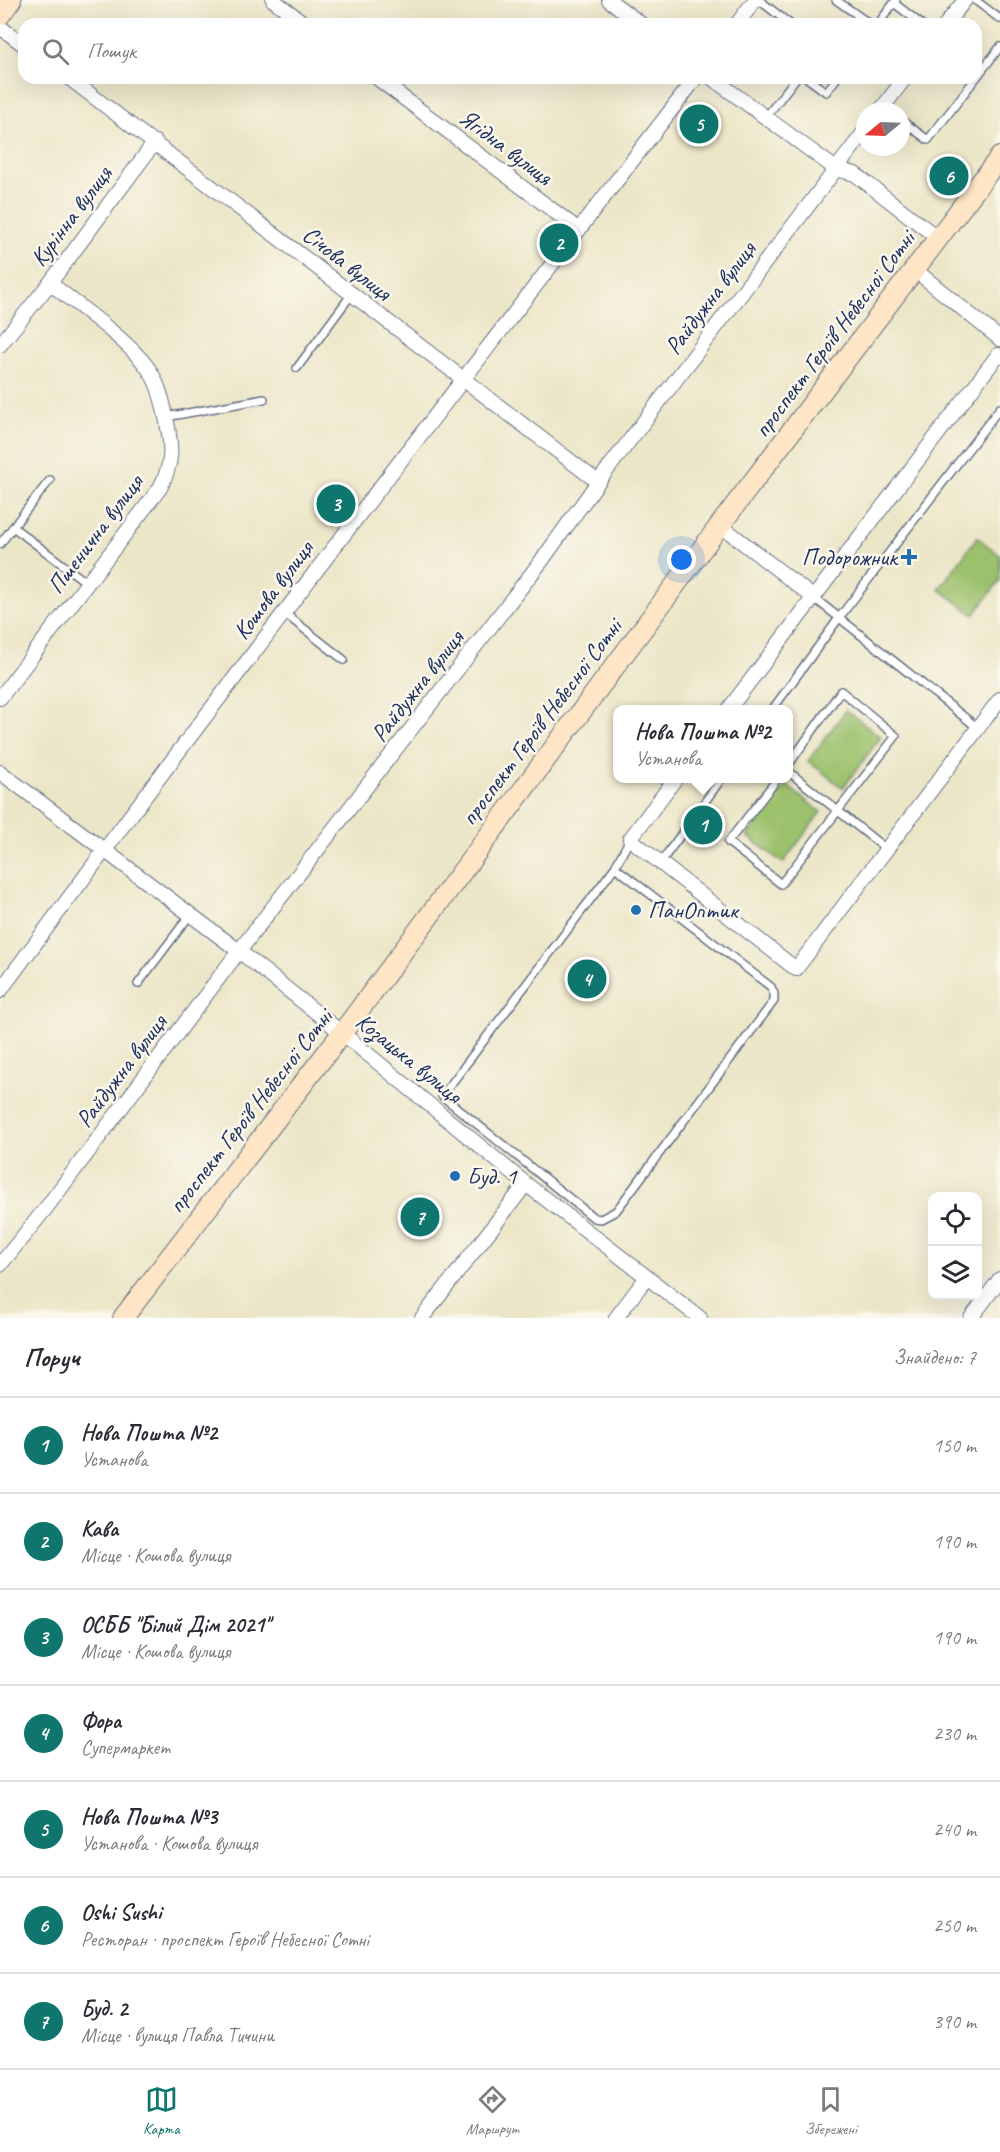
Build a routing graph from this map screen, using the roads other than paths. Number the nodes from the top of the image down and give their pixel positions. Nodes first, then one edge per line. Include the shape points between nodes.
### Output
1 (11, 0) edge
2 (273, 0) edge
3 (609, 0) edge
4 (757, 0) edge
5 (836, 0) edge
6 (965, 0) edge
7 (975, 0) edge
8 (895, 2) edge
9 (0, 15) edge
10 (297, 18) edge
11 (633, 18) edge
12 (742, 18) edge
13 (782, 18) edge
14 (862, 18) edge
15 (883, 18) edge
16 (914, 18) edge
17 (951, 18) edge
18 (1000, 19) edge
19 (0, 27) edge
20 (18, 40) edge
21 (1000, 47) edge
22 (982, 70) edge
23 (77, 84) edge
24 (385, 84) edge
25 (691, 84) edge
26 (720, 84) edge
27 (791, 84) edge
28 (815, 84) edge
29 (832, 84) edge
30 (901, 84) edge
31 (971, 84) edge
32 (889, 102) edge
33 (766, 117) junction
34 (910, 127) edge
35 (155, 142) junction
36 (856, 143) edge
37 (1000, 157) edge
38 (836, 169) junction
39 (579, 230) junction
40 (939, 239) junction
41 (915, 270) junction
42 (50, 283) junction
43 (351, 295) junction
44 (1000, 339) edge
45 (0, 345) edge
46 (999, 355) edge
47 (297, 368) dead end
48 (463, 380) junction
49 (264, 399) dead end
50 (1000, 408) edge
51 (166, 417) junction
52 (50, 480) dead end
53 (598, 482) junction
54 (720, 525) junction
55 (13, 527) junction
56 (0, 544) edge
57 (87, 582) junction
58 (813, 597) junction
59 (284, 614) junction
60 (839, 618) junction
61 (344, 660) dead end
62 (0, 698) edge
63 (1000, 699) edge
64 (732, 705) edge
65 (776, 705) edge
66 (978, 728) junction
67 (793, 758) edge
68 (0, 772) edge
69 (793, 775) edge
70 (672, 783) edge
71 (718, 783) edge
72 (774, 783) edge
73 (838, 810) junction
74 (630, 839) junction
75 (886, 849) junction
76 (104, 850) junction
77 (661, 862) junction
78 (615, 867) junction
79 (190, 915) junction
80 (239, 951) junction
81 (138, 984) dead end
82 (0, 991) edge
83 (342, 1033) junction
84 (437, 1102) junction
85 (526, 1184) junction
86 (0, 1264) edge
87 (647, 1277) junction
88 (1000, 1279) edge
89 (123, 1318) edge
90 (422, 1318) edge
91 (616, 1318) edge
92 (700, 1318) edge
93 (970, 1318) edge

1 - 9 street
2 - 10 street
3 - 11 street
4 - 12 street
4 - 13 lane
5 - 14 lane
6 - 17 street
7 - 18 lane
8 - 15 lane
8 - 16 lane
19 - 20 street
21 - 22 lane
23 - 35 street, Січова вулиця
24 - 39 street, Ягідна вулиця
25 - 39 street, Кошова вулиця
26 - 33 street
27 - 33 lane
28 - 29 lane via 826,92
30 - 32 street
31 - 34 lane via 928,140
33 - 38 street
35 - 42 street, Курінна вулиця
35 - 43 street, Січова вулиця
36 - 38 street, Райдужна вулиця
37 - 40 street, проспект Героїв Небесної Сотні
38 - 40 street via 855,174
38 - 53 street, Райдужна вулиця
39 - 48 street, Кошова вулиця
40 - 41 street, проспект Героїв Небесної Сотні
41 - 44 street
41 - 54 street, проспект Героїв Небесної Сотні
42 - 45 street, Курінна вулиця
42 - 51 street, Пшенична вулиця via 142,359 157,384
43 - 47 lane
43 - 48 street, Січова вулиця
46 - 58 street
48 - 53 street, Січова вулиця
48 - 59 street, Кошова вулиця
49 - 51 lane
50 - 60 lane
51 - 57 street, Пшенична вулиця via 171,455 165,478
52 - 55 lane
53 - 80 street, Райдужна вулиця via 543,559
54 - 58 street
54 - 83 street, проспект Героїв Небесної Сотні
55 - 56 lane
55 - 57 lane
57 - 62 street, Пшенична вулиця
58 - 60 lane
58 - 64 street
59 - 61 lane
59 - 76 street, Кошова вулиця
60 - 65 lane
60 - 66 lane
63 - 66 street
66 - 75 street
67 - 73 lane via 841,691 896,736
68 - 76 street, Козацька вулиця
69 - 73 lane
70 - 74 street
71 - 77 lane
72 - 73 lane via 728,842 781,884
73 - 75 lane
74 - 77 street
74 - 78 lane
75 - 77 street via 796,969
76 - 79 street, Козацька вулиця
76 - 82 street, Кошова вулиця
78 - 84 lane
78 - 84 lane via 771,987 774,994 774,1001 616,1211 601,1219 594,1218
79 - 80 street, Козацька вулиця
79 - 81 lane
80 - 83 street, Козацька вулиця
80 - 86 street, Райдужна вулиця
83 - 84 street, Козацька вулиця
83 - 89 street, проспект Героїв Небесної Сотні
84 - 85 street, Козацька вулиця
85 - 87 street, Козацька вулиця
85 - 90 street
87 - 91 street
87 - 92 street, Козацька вулиця
88 - 93 street

